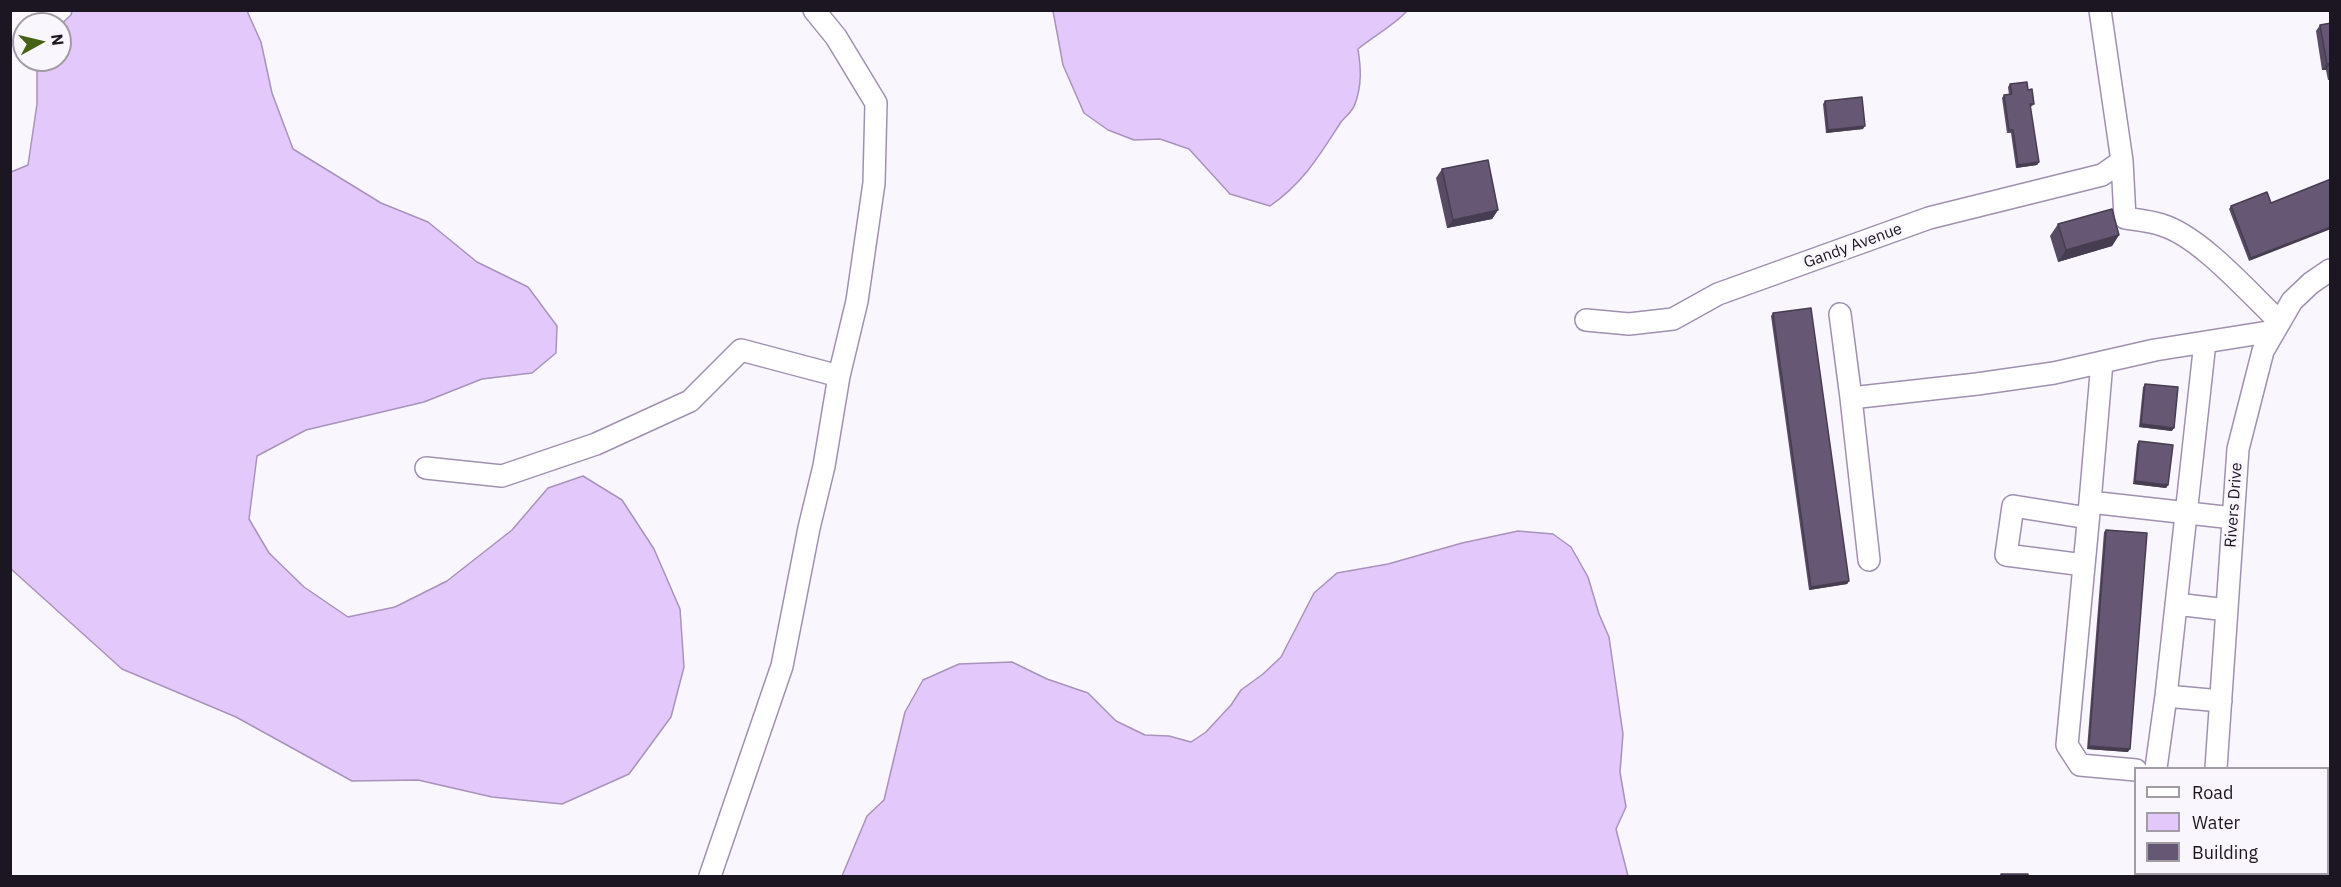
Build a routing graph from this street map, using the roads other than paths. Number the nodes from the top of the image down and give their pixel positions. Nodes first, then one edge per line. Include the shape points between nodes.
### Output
1 (814, 10) edge
2 (2100, 10) edge
3 (2122, 161) junction
4 (2331, 270) edge
5 (1840, 314) dead end
6 (1586, 320) dead end
7 (2277, 327) junction
8 (2205, 342) junction
9 (2102, 362) junction
10 (839, 376) junction
11 (1851, 398) junction
12 (426, 468) dead end
13 (2089, 510) junction
14 (2185, 513) junction
15 (2233, 518) junction
16 (1869, 560) dead end
17 (2084, 565) junction
18 (2176, 604) junction
19 (2227, 610) junction
20 (2166, 696) junction
21 (2221, 701) junction
22 (2156, 767) edge
23 (2216, 767) edge
24 (2134, 770) edge
25 (710, 876) edge

1 - 10 street via 836,37 876,103 874,183 857,301
2 - 3 street
3 - 6 street, Gandy Avenue via 2102,175 1929,218 1718,294 1672,319 1629,324
3 - 7 street via 2125,218 2163,225 2180,234 2209,255
4 - 7 street, Rivers Drive via 2292,301
5 - 11 street
7 - 8 street
7 - 15 street, Rivers Drive via 2263,351 2238,449
8 - 9 street
8 - 14 street
9 - 11 street via 2054,373
9 - 13 street
10 - 12 street via 741,350 690,401 596,444 502,476
10 - 25 street via 782,666
11 - 16 street
13 - 14 street
13 - 17 street
13 - 17 street via 2013,506 2006,555
14 - 15 street
14 - 18 street
15 - 19 street, Rivers Drive
17 - 24 street via 2067,745 2080,765
18 - 19 street
18 - 20 street
19 - 21 street, Rivers Drive
20 - 21 street
20 - 22 street
21 - 23 street, Rivers Drive

